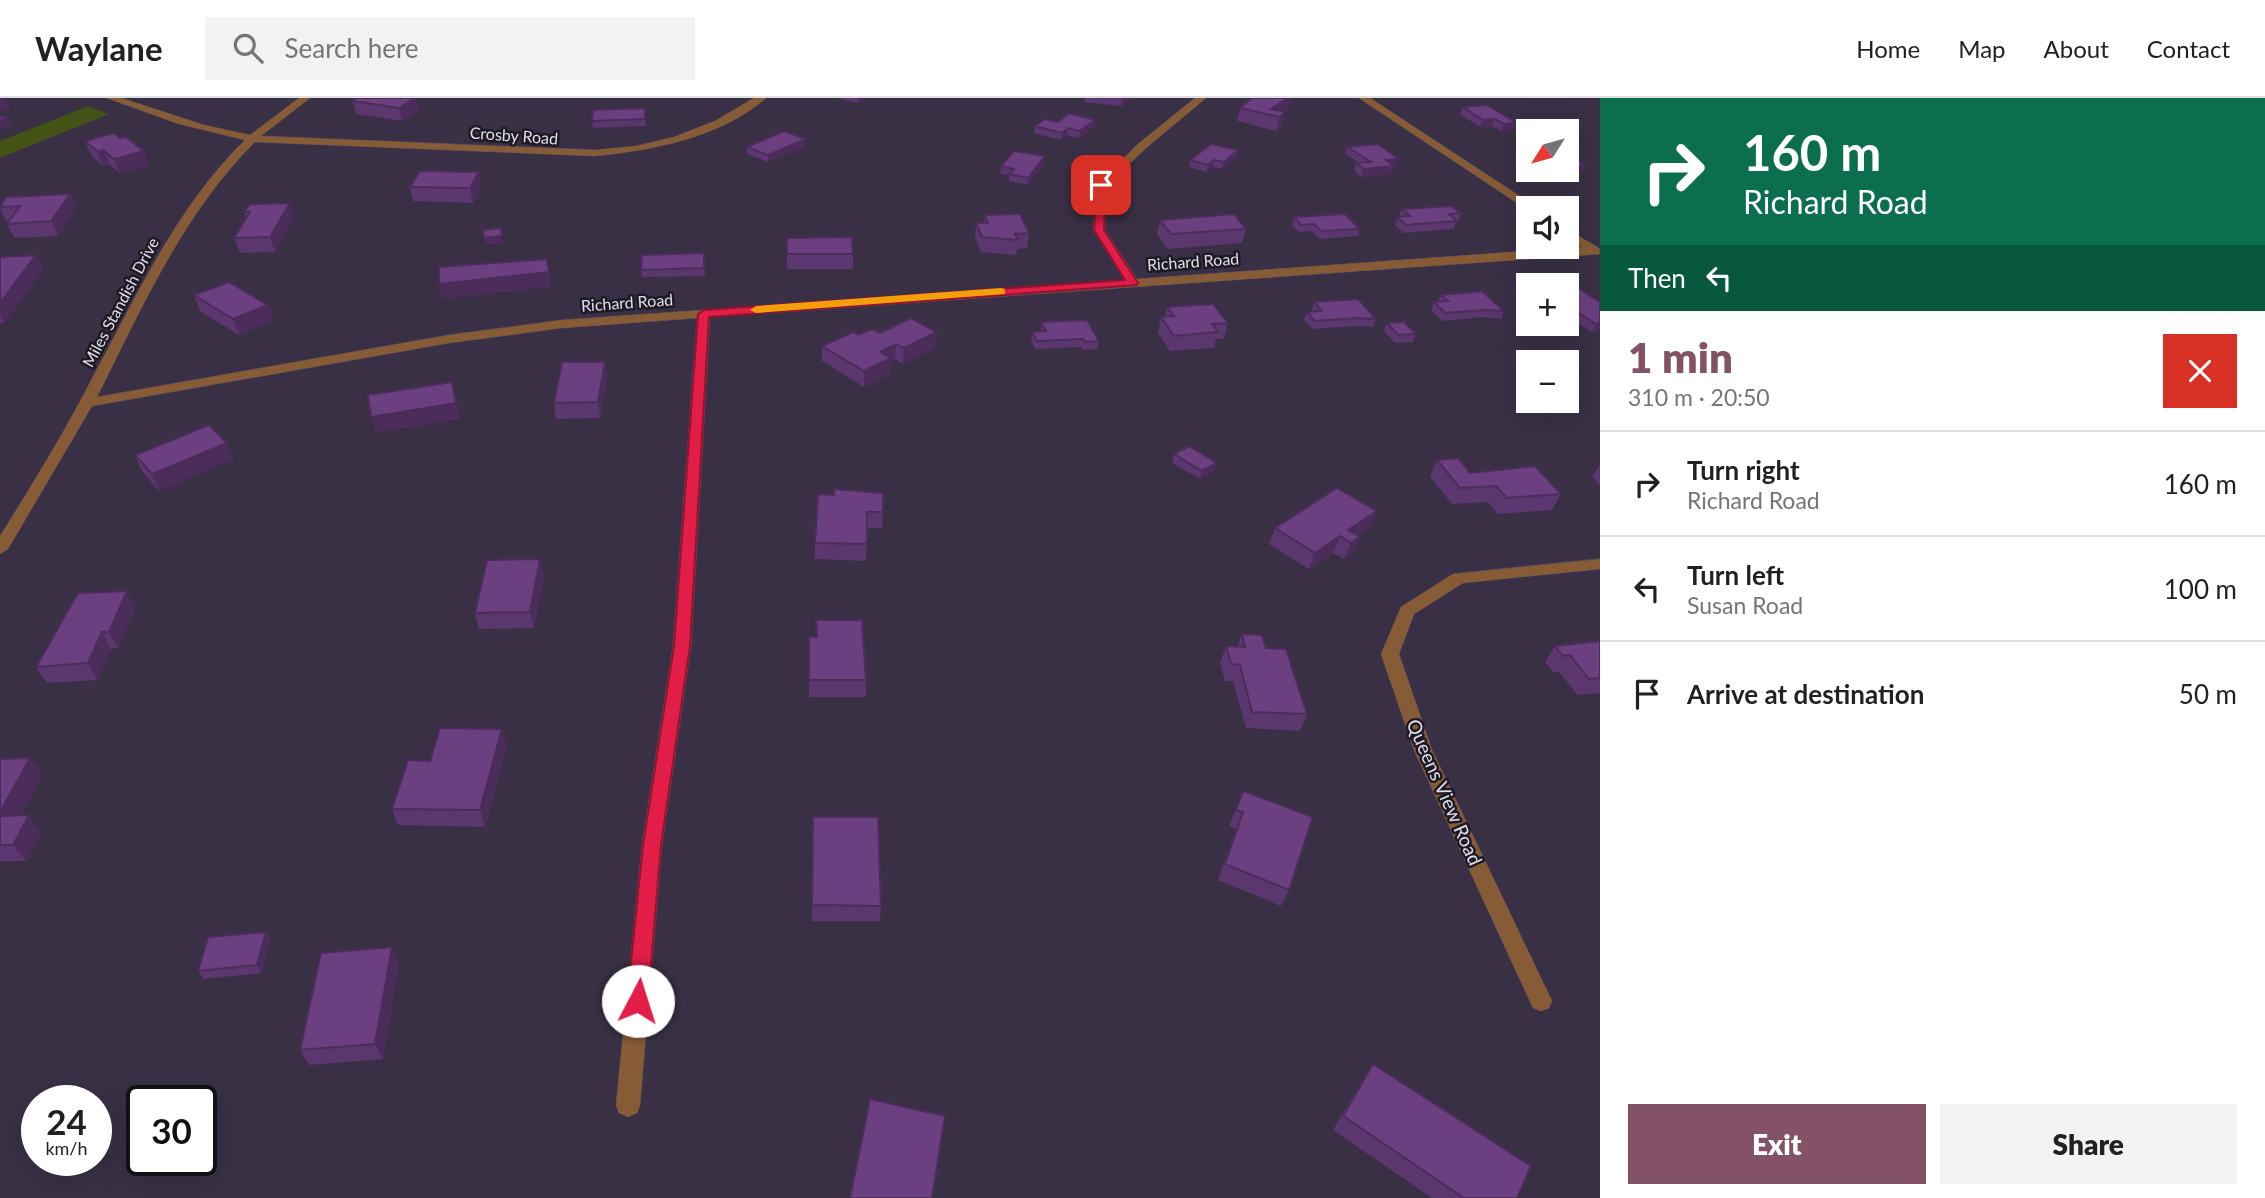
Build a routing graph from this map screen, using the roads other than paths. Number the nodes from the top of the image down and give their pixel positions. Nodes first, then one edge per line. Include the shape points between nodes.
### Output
1 (112, 98) edge
2 (304, 98) edge
3 (761, 98) edge
4 (1201, 98) edge
5 (1364, 98) edge
6 (254, 139) junction
7 (1516, 198) edge
8 (1579, 240) edge
9 (1597, 252) edge
10 (1133, 283) junction
11 (704, 314) junction
12 (86, 403) junction
13 (0, 549) edge
14 (1600, 564) edge
15 (1541, 1001) dead end
16 (628, 1105) dead end

1 - 6 street, Crosby Road
2 - 6 street, Miles Standish Drive
3 - 6 street, Crosby Road via 679,141 610,155
4 - 10 street via 1101,185 1099,230
5 - 7 street
6 - 12 street, Miles Standish Drive via 205,194 167,250
8 - 9 street
9 - 10 street, Richard Road
10 - 11 street, Richard Road
11 - 12 street, Richard Road via 562,324 449,339
11 - 16 street via 682,646 652,845
12 - 13 street, Miles Standish Drive
14 - 15 street, Queens View Road via 1459,578 1407,611 1390,654 1423,750

